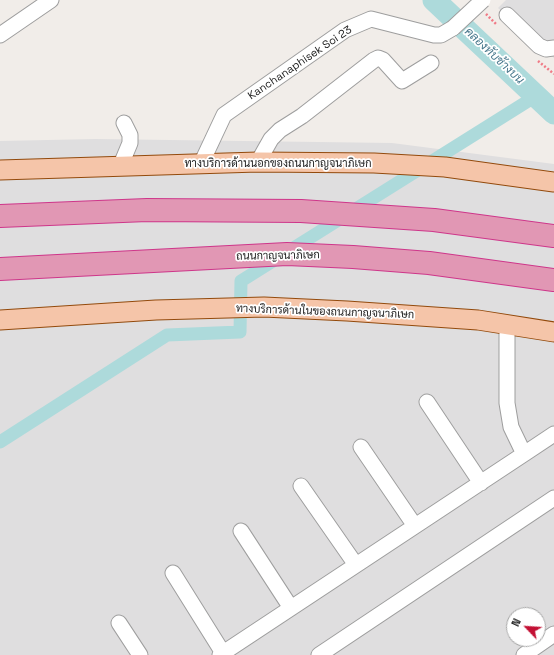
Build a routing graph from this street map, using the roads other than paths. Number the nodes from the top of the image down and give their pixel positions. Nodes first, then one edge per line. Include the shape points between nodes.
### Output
1 (51, 0) edge
2 (483, 0) edge
3 (507, 15) dead end
4 (0, 35) edge
5 (554, 48) edge
6 (432, 63) dead end
7 (124, 123) dead end
8 (258, 162) junction
9 (201, 164) junction
10 (120, 167) junction
11 (5, 169) edge
12 (554, 182) edge
13 (54, 214) junction
14 (0, 216) edge
15 (0, 222) edge
16 (554, 236) edge
17 (0, 269) edge
18 (554, 280) edge
19 (0, 320) edge
20 (507, 324) junction
21 (554, 332) edge
22 (427, 402) dead end
23 (554, 434) edge
24 (361, 447) dead end
25 (524, 454) junction
26 (481, 483) junction
27 (301, 486) dead end
28 (554, 498) edge
29 (415, 526) junction
30 (241, 531) dead end
31 (356, 565) junction
32 (173, 573) dead end
33 (291, 608) junction
34 (119, 623) dead end
35 (554, 634) edge
36 (221, 654) edge
37 (140, 655) edge
38 (319, 655) edge
39 (524, 655) edge

1 - 4 street
2 - 9 street, Kanchanaphisek Soi 23, bridge via 453,28 441,35 370,19 345,30 224,115
3 - 5 street via 539,46 546,49
6 - 8 street via 402,81 383,60 374,60 313,108 280,130 271,139
7 - 10 street via 130,135 130,143
8 - 9 main road, ทางบริการด้านนอกของถนนกาญจนาภิเษก
8 - 12 main road, ทางบริการด้านนอกของถนนกาญจนาภิเษก via 374,163 445,167
9 - 10 main road, ทางบริการด้านนอกของถนนกาญจนาภิเษก
10 - 11 main road, ทางบริการด้านนอกของถนนกาญจนาภิเษก
13 - 14 highway
13 - 15 highway
13 - 16 highway via 147,210 301,210 434,220
17 - 18 highway, ถนนกาญจนาภิเษก via 287,254 353,257 486,270
19 - 20 main road, ทางบริการด้านในของถนนกาญจนาภิเษก via 156,310 264,307 354,311
20 - 21 main road, ทางบริการด้านในของถนนกาญจนาภิเษก
20 - 25 street via 506,403 511,427
22 - 26 street
23 - 25 street
24 - 29 street
25 - 26 street
26 - 29 street
27 - 31 street
28 - 38 street
29 - 31 street
30 - 33 street
31 - 33 street
32 - 36 street
33 - 36 street
34 - 37 street
35 - 39 street

